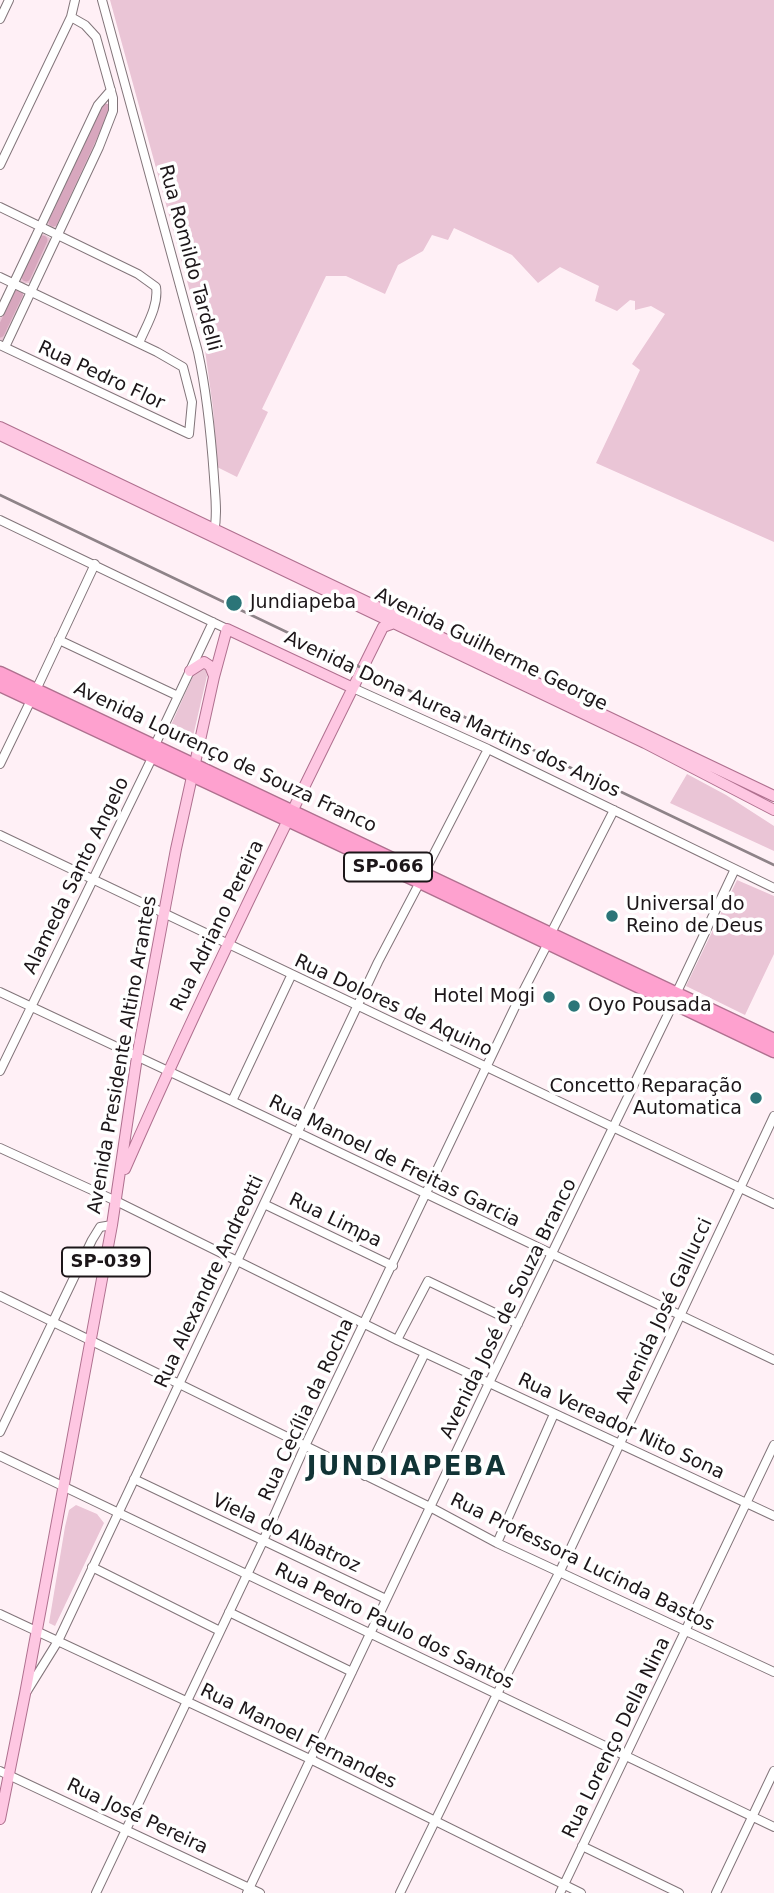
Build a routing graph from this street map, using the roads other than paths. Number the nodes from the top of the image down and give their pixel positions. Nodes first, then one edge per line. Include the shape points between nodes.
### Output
1 (9, 0) edge
2 (75, 0) edge
3 (102, 0) edge
4 (71, 17) junction
5 (0, 19) edge
6 (111, 90) junction
7 (0, 165) edge
8 (0, 207) edge
9 (40, 226) junction
10 (58, 235) junction
11 (0, 277) edge
12 (13, 283) junction
13 (30, 291) junction
14 (0, 312) edge
15 (139, 343) junction
16 (2, 346) edge
17 (0, 427) edge
18 (0, 435) edge
19 (0, 520) edge
20 (214, 533) junction
21 (95, 565) junction
22 (380, 616) junction
23 (213, 622) junction
24 (394, 622) junction
25 (383, 627) junction
26 (227, 629) junction
27 (59, 640) junction
28 (190, 671) junction
29 (0, 673) edge
30 (214, 677) junction
31 (0, 685) edge
32 (353, 688) junction
33 (33, 695) junction
34 (178, 696) junction
35 (488, 749) junction
36 (153, 751) junction
37 (0, 764) edge
38 (193, 770) junction
39 (774, 796) edge
40 (614, 810) junction
41 (774, 810) edge
42 (289, 816) junction
43 (0, 835) edge
44 (735, 869) junction
45 (422, 877) junction
46 (93, 880) junction
47 (774, 888) edge
48 (165, 915) junction
49 (550, 938) junction
50 (228, 944) junction
51 (292, 976) junction
52 (0, 992) edge
53 (674, 999) junction
54 (357, 1006) junction
55 (31, 1007) junction
56 (742, 1031) junction
57 (774, 1040) edge
58 (774, 1051) edge
59 (137, 1057) junction
60 (486, 1068) junction
61 (0, 1071) edge
62 (168, 1071) junction
63 (232, 1101) junction
64 (774, 1116) edge
65 (612, 1129) junction
66 (297, 1133) junction
67 (0, 1148) edge
68 (119, 1182) junction
69 (740, 1189) junction
70 (426, 1195) junction
71 (116, 1201) junction
72 (264, 1204) junction
73 (774, 1205) edge
74 (112, 1225) junction
75 (551, 1255) junction
76 (236, 1262) junction
77 (393, 1266) junction
78 (0, 1296) edge
79 (681, 1317) junction
80 (51, 1321) junction
81 (365, 1324) junction
82 (518, 1324) junction
83 (397, 1340) junction
84 (91, 1341) junction
85 (425, 1353) junction
86 (774, 1360) edge
87 (489, 1383) junction
88 (179, 1384) junction
89 (554, 1414) junction
90 (0, 1432) edge
91 (620, 1444) junction
92 (774, 1445) edge
93 (305, 1446) junction
94 (0, 1456) edge
95 (365, 1476) junction
96 (134, 1479) junction
97 (63, 1486) junction
98 (747, 1503) junction
99 (430, 1507) junction
100 (118, 1513) junction
101 (774, 1516) edge
102 (263, 1541) junction
103 (497, 1543) junction
104 (93, 1567) junction
105 (560, 1571) junction
106 (247, 1574) junction
107 (386, 1599) junction
108 (229, 1612) junction
109 (0, 1614) edge
110 (686, 1630) junction
111 (37, 1631) junction
112 (220, 1631) junction
113 (370, 1633) junction
114 (58, 1641) junction
115 (352, 1672) junction
116 (774, 1672) edge
117 (25, 1694) junction
118 (497, 1694) junction
119 (187, 1701) junction
120 (626, 1756) junction
121 (310, 1759) junction
122 (774, 1771) edge
123 (4, 1773) edge
124 (753, 1816) junction
125 (0, 1819) edge
126 (435, 1821) junction
127 (774, 1827) edge
128 (127, 1829) junction
129 (582, 1846) junction
130 (562, 1889) edge
131 (249, 1891) edge
132 (96, 1893) edge
133 (261, 1893) edge
134 (400, 1893) edge
135 (581, 1893) edge
136 (680, 1893) edge
137 (716, 1893) edge

1 - 5 street
2 - 4 street
3 - 20 street, Rua Romildo Tardelli via 196,340 207,398
4 - 6 street via 96,37
4 - 7 street
6 - 9 street via 98,105
6 - 10 street via 112,116
8 - 9 street
9 - 10 street
9 - 12 street
10 - 13 street
10 - 15 street via 156,287 158,295
11 - 12 street
12 - 13 street
12 - 14 street
13 - 15 street
13 - 16 street
15 - 16 street, Rua Pedro Flor via 183,367 192,402 189,434
17 - 20 main road, Avenida Guilherme George
18 - 20 main road, Avenida Guilherme George
19 - 21 street, Avenida Dona Aurea Martins dos Anjos
20 - 22 main road, Avenida Guilherme George
20 - 39 main road, Avenida Guilherme George
21 - 23 street, Avenida Dona Aurea Martins dos Anjos
21 - 27 street
22 - 24 main road, Avenida Guilherme George
22 - 25 main road
23 - 26 street, Avenida Dona Aurea Martins dos Anjos
23 - 28 street, Alameda Santo Angelo
24 - 25 main road
24 - 41 main road, Avenida Guilherme George
25 - 32 main road, Rua Adriano Pereira
26 - 30 main road, Avenida Presidente Altino Arantes
26 - 32 main road, Avenida Dona Aurea Martins dos Anjos
27 - 33 street
27 - 34 street
28 - 30 main road via 204,662
28 - 34 street, Alameda Santo Angelo
29 - 33 highway, Avenida Lourenço de Souza Franco / SP-066
30 - 38 main road, Avenida Presidente Altino Arantes
31 - 33 highway, Avenida Lourenço de Souza Franco / SP-066
32 - 35 street, Avenida Dona Aurea Martins dos Anjos
32 - 42 main road, Rua Adriano Pereira
33 - 36 highway, Avenida Lourenço de Souza Franco / SP-066
33 - 37 street
34 - 36 street, Alameda Santo Angelo
35 - 40 street, Avenida Dona Aurea Martins dos Anjos
35 - 45 street, Rua Alexandre Andreotti
36 - 38 highway, Avenida Lourenço de Souza Franco / SP-066
36 - 46 street, Alameda Santo Angelo
38 - 42 highway, Avenida Lourenço de Souza Franco / SP-066
38 - 48 main road, Avenida Presidente Altino Arantes
40 - 44 street, Avenida Dona Aurea Martins dos Anjos
40 - 49 street, Rua Cecília da Rocha
42 - 45 highway, Avenida Lourenço de Souza Franco / SP-066
42 - 50 main road, Rua Adriano Pereira
43 - 46 street, Rua Dolores de Aquino
44 - 47 street, Avenida Dona Aurea Martins dos Anjos
44 - 53 street, Avenida José de Souza Branco
45 - 49 highway, Avenida Lourenço de Souza Franco / SP-066
45 - 54 street, Rua Alexandre Andreotti
46 - 48 street, Rua Dolores de Aquino
46 - 55 street, Alameda Santo Angelo
48 - 50 street, Rua Dolores de Aquino
48 - 59 main road, Avenida Presidente Altino Arantes
49 - 53 highway, Avenida Lourenço de Souza Franco / SP-066
49 - 60 street, Rua Cecília da Rocha
50 - 51 street, Rua Dolores de Aquino
50 - 62 main road, Rua Adriano Pereira
51 - 54 street, Rua Dolores de Aquino
51 - 63 street
52 - 55 street, Rua Manoel de Freitas Garcia
53 - 56 highway, Avenida Lourenço de Souza Franco / SP-066
53 - 65 street, Avenida José de Souza Branco
54 - 60 street, Rua Dolores de Aquino
54 - 66 street, Rua Alexandre Andreotti
55 - 59 street, Rua Manoel de Freitas Garcia
55 - 61 street, Alameda Santo Angelo
56 - 57 highway, Avenida Lourenço de Souza Franco / SP-066
56 - 58 highway, Avenida Lourenço de Souza Franco / SP-066
59 - 62 street, Rua Manoel de Freitas Garcia
59 - 68 main road, Avenida Presidente Altino Arantes
60 - 65 street, Rua Dolores de Aquino
60 - 70 street, Rua Cecília da Rocha
62 - 63 street, Rua Manoel de Freitas Garcia
62 - 68 main road, Rua Adriano Pereira
63 - 66 street, Rua Manoel de Freitas Garcia
64 - 69 street, Avenida José Gallucci
65 - 69 street, Rua Dolores de Aquino
65 - 75 street, Avenida José de Souza Branco
66 - 70 street, Rua Manoel de Freitas Garcia
66 - 72 street, Rua Alexandre Andreotti
67 - 71 street, Rua Vereador Nito Sona
68 - 71 main road, Avenida Presidente Altino Arantes / SP-039
69 - 73 street, Rua Dolores de Aquino
69 - 79 street, Avenida José Gallucci
70 - 75 street, Rua Manoel de Freitas Garcia
70 - 77 street, Rua Cecília da Rocha
71 - 74 main road, Avenida Presidente Altino Arantes / SP-039
71 - 76 street, Rua Vereador Nito Sona
72 - 76 street, Rua Alexandre Andreotti
72 - 77 street, Rua Limpa
74 - 80 street via 100,1227
74 - 84 main road, Avenida Presidente Altino Arantes / SP-039
75 - 79 street, Rua Manoel de Freitas Garcia
75 - 82 street, Avenida José de Souza Branco
76 - 81 street, Rua Vereador Nito Sona
76 - 88 street, Rua Alexandre Andreotti
77 - 81 street, Rua Cecília da Rocha
78 - 80 street, Rua Professora Lucinda Bastos
79 - 86 street, Rua Manoel de Freitas Garcia
79 - 91 street, Avenida José Gallucci
80 - 84 street, Rua Professora Lucinda Bastos
80 - 90 street
81 - 83 street, Rua Vereador Nito Sona
81 - 93 street, Rua Cecília da Rocha
82 - 83 street via 428,1281
82 - 87 street, Avenida José de Souza Branco
83 - 85 street, Rua Vereador Nito Sona
84 - 88 street, Rua Professora Lucinda Bastos
84 - 97 main road, Avenida Presidente Altino Arantes / SP-039
85 - 87 street, Rua Vereador Nito Sona
85 - 95 street
87 - 89 street, Rua Vereador Nito Sona
87 - 99 street, Avenida José de Souza Branco
88 - 93 street, Rua Professora Lucinda Bastos
88 - 96 street, Rua Alexandre Andreotti
89 - 91 street, Rua Vereador Nito Sona
89 - 103 street
91 - 98 street, Rua Vereador Nito Sona
91 - 105 street, Avenida José Gallucci
92 - 98 street, Rua Lorenço Della Nina
93 - 95 street, Rua Professora Lucinda Bastos
93 - 102 street, Rua Cecília da Rocha
94 - 97 street, Rua Pedro Paulo dos Santos
95 - 99 street, Rua Professora Lucinda Bastos
96 - 100 street, Rua Alexandre Andreotti
96 - 102 street, Viela do Albatroz
97 - 100 street, Rua Pedro Paulo dos Santos
97 - 111 main road, Avenida Presidente Altino Arantes / SP-039
98 - 101 street, Rua Vereador Nito Sona
98 - 110 street, Rua Lorenço Della Nina
99 - 103 street, Rua Professora Lucinda Bastos
99 - 107 street, Avenida José de Souza Branco
100 - 104 street, Rua Alexandre Andreotti
100 - 106 street, Rua Pedro Paulo dos Santos
102 - 106 street, Rua Cecília da Rocha
102 - 107 street, Viela do Albatroz
103 - 105 street, Rua Professora Lucinda Bastos
104 - 112 street
104 - 114 street, Rua Alexandre Andreotti
105 - 110 street, Rua Professora Lucinda Bastos
105 - 118 street, Avenida José Gallucci
106 - 108 street, Rua Cecília da Rocha
106 - 113 street, Rua Pedro Paulo dos Santos
107 - 113 street, Avenida José de Souza Branco
108 - 112 street, Rua Cecília da Rocha
108 - 115 street
109 - 111 street, Rua Manoel Fernandes
110 - 116 street, Rua Professora Lucinda Bastos
110 - 120 street, Rua Lorenço Della Nina
111 - 114 street, Rua Manoel Fernandes
111 - 117 main road, Avenida Presidente Altino Arantes / SP-039
112 - 119 street, Rua Cecília da Rocha
113 - 115 street, Avenida José de Souza Branco
113 - 118 street, Rua Pedro Paulo dos Santos
114 - 117 street, Rua Alexandre Andreotti
114 - 119 street, Rua Manoel Fernandes
115 - 121 street, Avenida José de Souza Branco
117 - 123 main road, Avenida Presidente Altino Arantes / SP-039
118 - 120 street, Rua Pedro Paulo dos Santos
118 - 126 street, Avenida José Gallucci
119 - 121 street, Rua Manoel Fernandes
119 - 128 street, Rua Cecília da Rocha
120 - 124 street, Rua Pedro Paulo dos Santos
120 - 129 street, Rua Lorenço Della Nina
121 - 126 street, Rua Manoel Fernandes
121 - 131 street, Avenida José de Souza Branco
122 - 124 street
123 - 125 main road, Avenida Presidente Altino Arantes / SP-039
123 - 128 street, Rua José Pereira
124 - 127 street, Rua Pedro Paulo dos Santos
124 - 137 street
126 - 130 street, Rua Manoel Fernandes
126 - 134 street, Avenida José Gallucci
128 - 131 street, Rua José Pereira
128 - 132 street, Rua Cecília da Rocha
129 - 130 street, Rua Lorenço Della Nina
129 - 136 street
130 - 135 street, Rua Manoel Fernandes
131 - 133 street, Rua José Pereira

